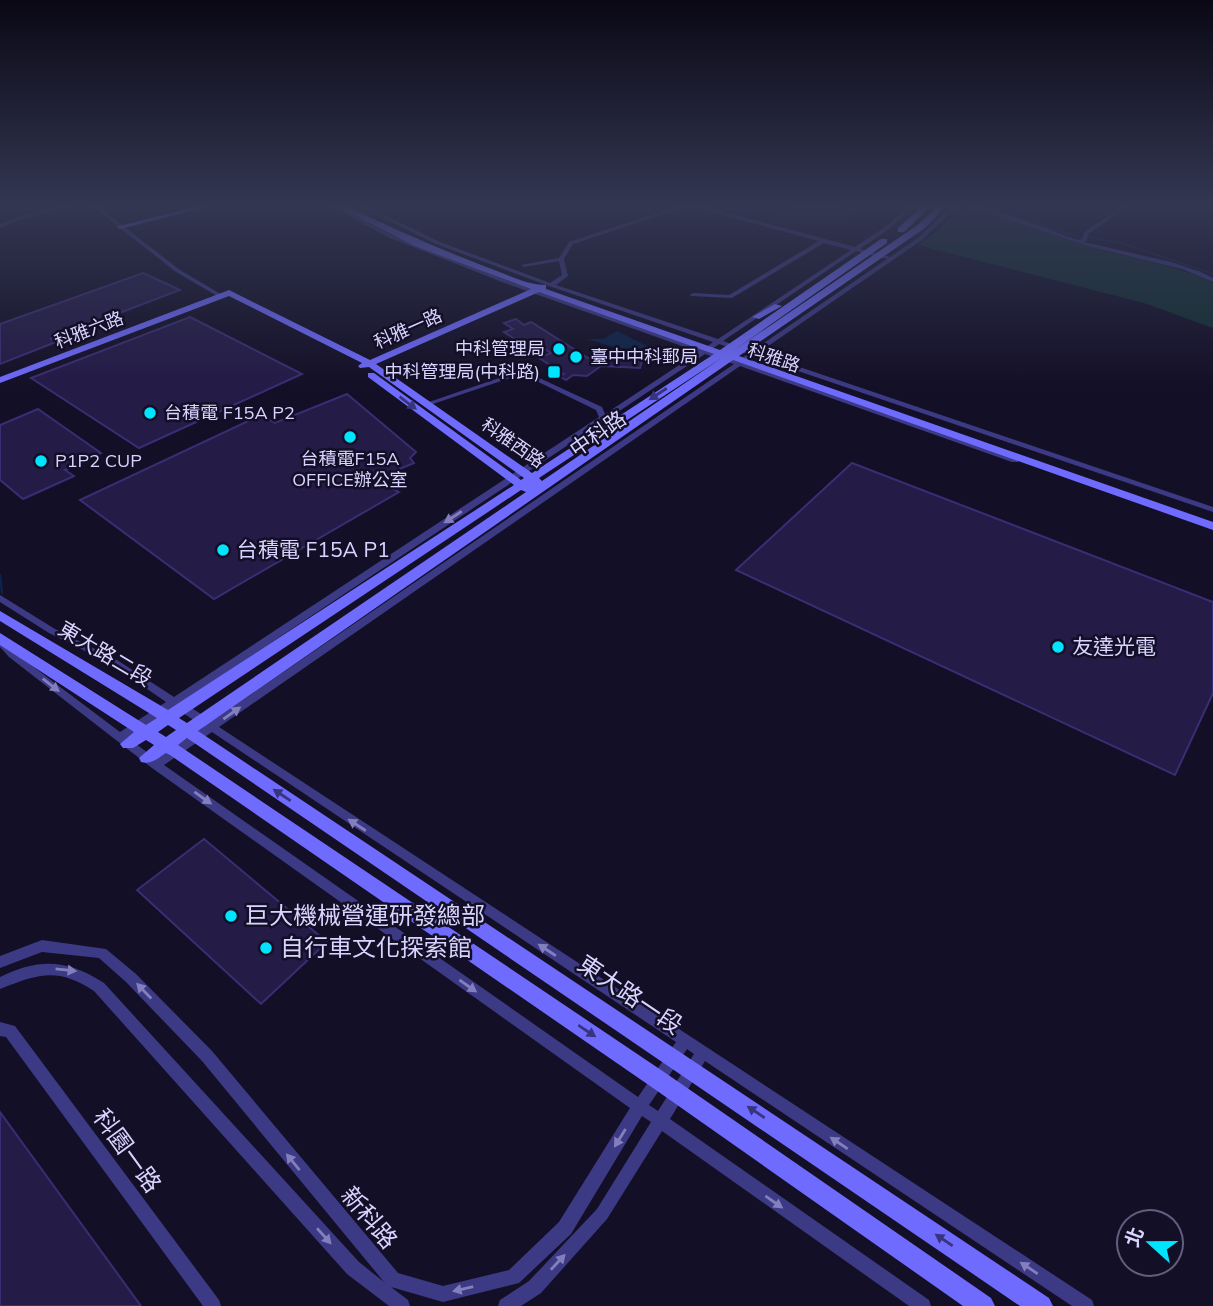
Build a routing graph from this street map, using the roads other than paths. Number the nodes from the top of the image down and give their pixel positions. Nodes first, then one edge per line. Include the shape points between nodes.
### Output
1 (181, 266) edge
2 (476, 266) edge
3 (478, 266) edge
4 (486, 266) edge
5 (490, 266) edge
6 (563, 266) edge
7 (782, 266) edge
8 (830, 266) edge
9 (847, 266) edge
10 (864, 266) edge
11 (882, 266) edge
12 (1180, 266) edge
13 (1213, 280) edge
14 (840, 283) junction
15 (820, 285) junction
16 (542, 289) junction
17 (225, 295) junction
18 (693, 295) dead end
19 (755, 317) junction
20 (793, 325) junction
21 (729, 353) junction
22 (368, 367) junction
23 (0, 380) edge
24 (428, 404) junction
25 (673, 408) junction
26 (603, 418) junction
27 (593, 437) junction
28 (586, 458) junction
29 (530, 484) junction
30 (1213, 510) edge
31 (1213, 517) edge
32 (1213, 528) edge
33 (0, 598) edge
34 (0, 615) edge
35 (0, 640) edge
36 (177, 705) junction
37 (163, 715) junction
38 (141, 730) junction
39 (199, 730) junction
40 (123, 741) junction
41 (170, 748) junction
42 (152, 762) junction
43 (0, 962) edge
44 (0, 983) edge
45 (0, 1029) edge
46 (680, 1049) junction
47 (703, 1052) junction
48 (692, 1069) junction
49 (660, 1080) junction
50 (677, 1093) junction
51 (639, 1107) junction
52 (658, 1120) junction
53 (213, 1306) edge
54 (402, 1306) edge
55 (506, 1306) edge
56 (923, 1306) edge
57 (983, 1306) edge
58 (1041, 1306) edge
59 (1086, 1306) edge

1 - 17 street, 科雅西路
2 - 16 street, 科雅路
3 - 16 street, 科雅路
4 - 16 street, 科雅路
5 - 16 street, 科雅路
6 - 16 street via 565,276
7 - 18 street via 730,297
8 - 19 street, 中科路
9 - 15 street, 中科路
10 - 14 street, 中科路
11 - 20 street, 中科路
12 - 13 street
14 - 20 street
14 - 21 street, 中科路
15 - 19 street
15 - 21 street, 中科路
16 - 21 street, 科雅路
16 - 22 street, 科雅一路
17 - 22 street, 科雅西路
17 - 23 street, 科雅六路
19 - 21 street, 中科路
20 - 21 street, 中科路
21 - 25 street, 中科路
21 - 26 street, 中科路
21 -> 27 street, 中科路
21 - 28 street, 中科路
21 - 30 street, 科雅路
21 - 31 street, 科雅路
21 - 32 street, 科雅路
22 - 24 street, 科雅西路
22 -> 29 street, 科雅西路
24 - 26 street via 522,372 598,409
24 - 29 street, 科雅西路
25 - 28 street
25 - 29 street, 中科路
26 - 27 street
26 - 29 street, 中科路
27 - 29 street, 中科路
28 - 29 street, 中科路
29 -> 36 street, 中科路
39 -> 29 street, 中科路
33 - 36 street via 114,662
34 - 37 street, 東大路二段
35 - 38 street, 東大路二段
35 -> 40 street via 12,655
36 - 37 street, 中科路
36 - 39 street
37 - 38 street, 中科路
37 - 39 street, 東大路二段
38 - 40 street, 中科路
38 - 41 street, 東大路二段
39 - 41 street, 中科路
46 -> 39 street, 東大路一段
40 - 42 street
41 - 42 street, 中科路
41 -> 49 street
42 -> 51 street
51 -> 43 street, 新科路 via 565,1228 513,1277 443,1294 393,1280 207,1056 102,953 43,946
44 -> 54 street, 新科路 via 47,968 78,972 99,987 353,1268
45 - 53 street, 科園一路 via 10,1031
46 - 47 street
46 - 48 street, 東大路一段
46 - 49 street, 新科路
47 - 48 street
59 -> 47 street
48 - 50 street
58 -> 48 street, 東大路一段
49 - 50 street
49 - 51 street, 新科路
50 - 52 street
50 - 57 street
51 - 52 street
55 -> 52 street via 535,1287 602,1214
52 -> 56 street

